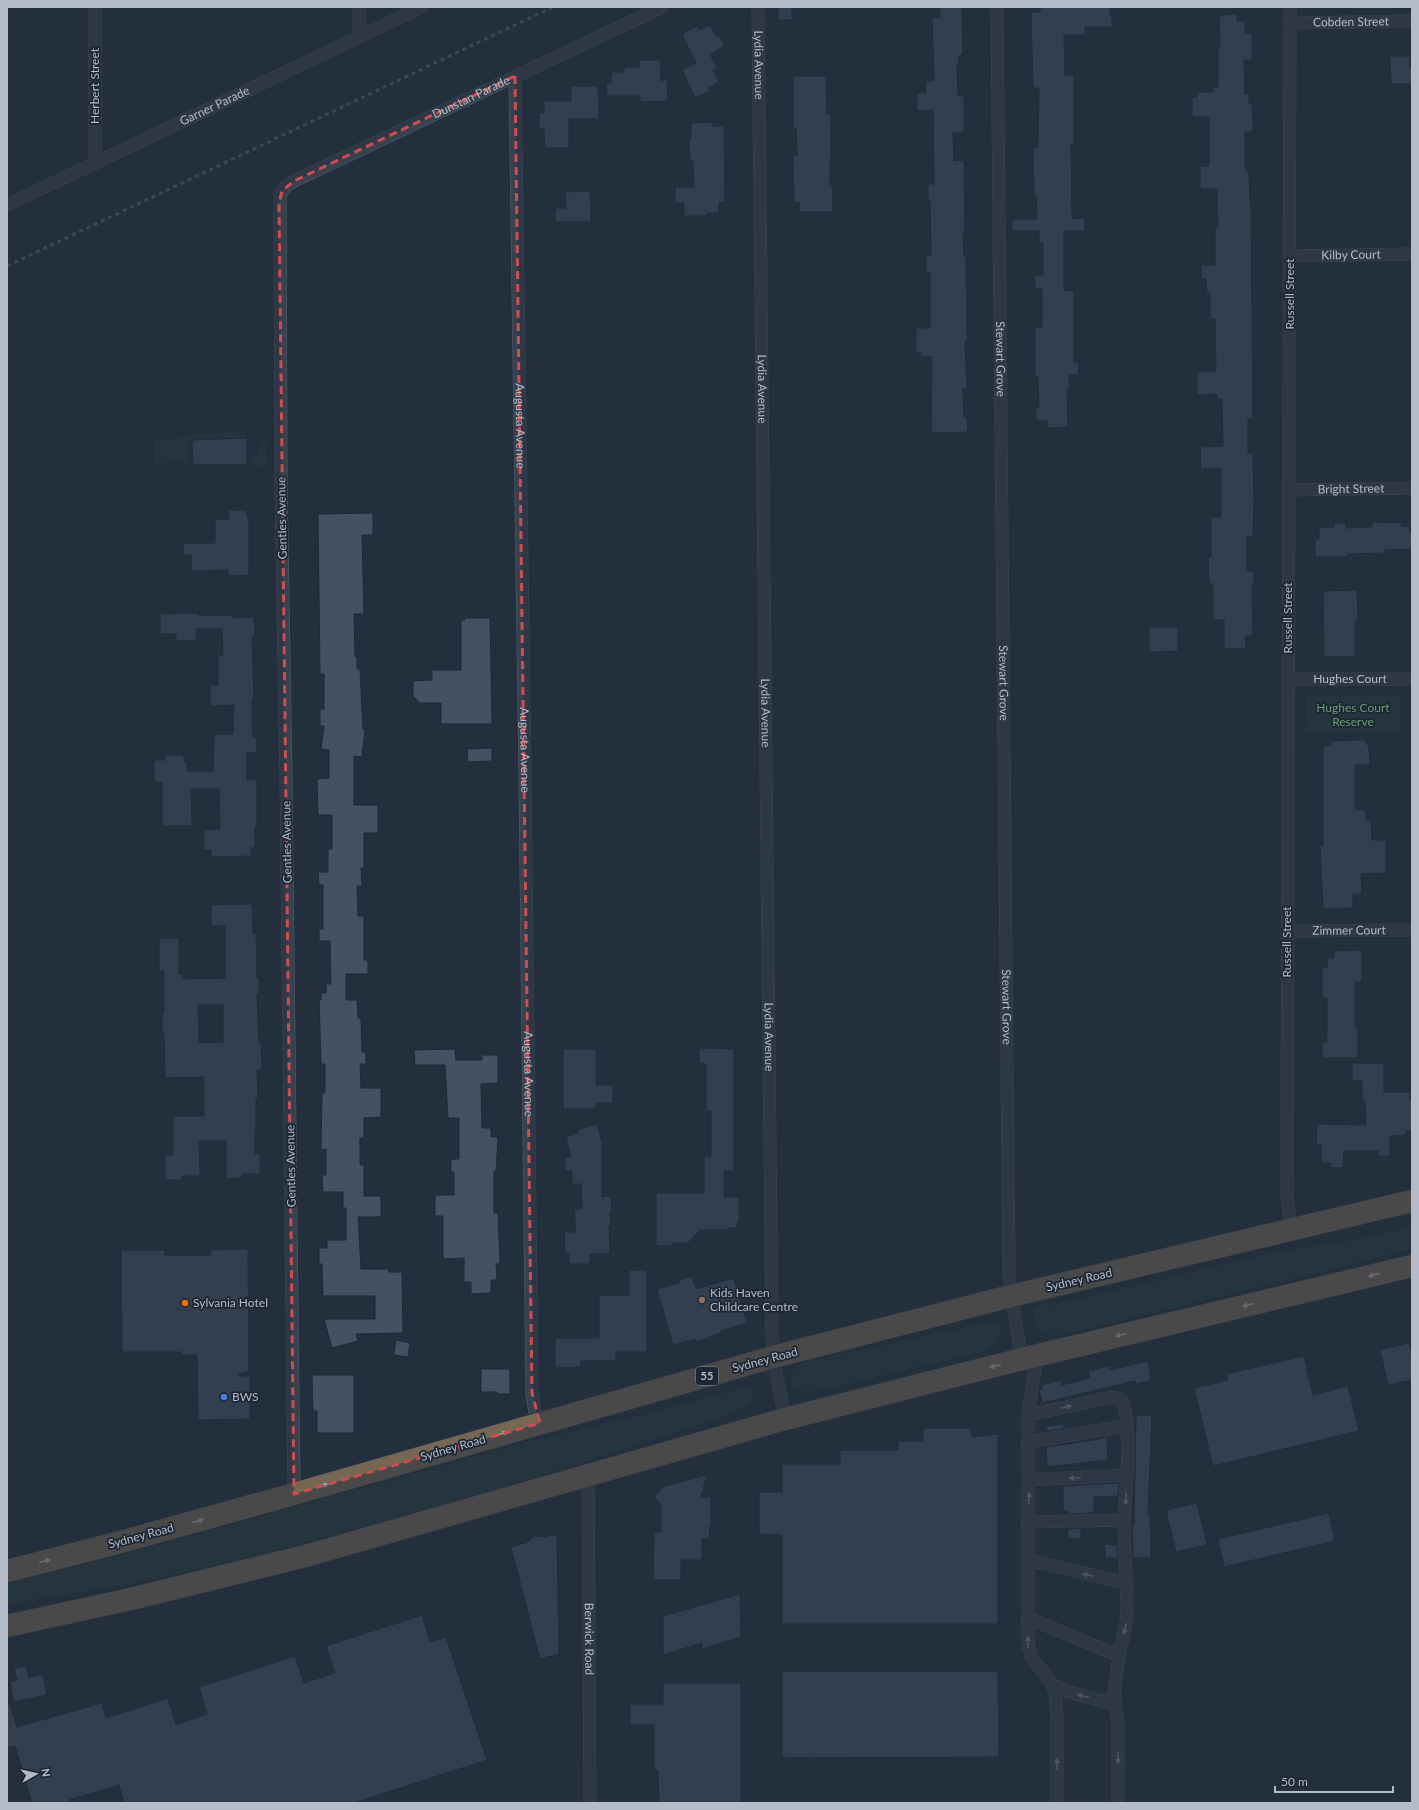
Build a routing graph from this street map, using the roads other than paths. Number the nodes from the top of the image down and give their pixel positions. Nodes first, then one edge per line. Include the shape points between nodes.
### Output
1 (95, 7) edge
2 (359, 7) edge
3 (422, 7) edge
4 (662, 7) edge
5 (758, 7) edge
6 (997, 7) edge
7 (1290, 7) edge
8 (1412, 21) edge
9 (1290, 23) junction
10 (359, 37) junction
11 (515, 76) junction
12 (95, 164) junction
13 (282, 191) joint
14 (7, 205) edge
15 (1412, 254) edge
16 (1290, 256) junction
17 (1412, 488) edge
18 (1289, 490) junction
19 (1412, 679) edge
20 (1288, 680) junction
21 (1412, 930) edge
22 (1287, 931) junction
23 (1412, 1201) edge
24 (1291, 1230) junction
25 (1412, 1266) edge
26 (1011, 1296) junction
27 (773, 1357) junction
28 (1029, 1357) junction
29 (1028, 1415) junction
30 (785, 1418) junction
31 (540, 1423) junction
32 (1127, 1426) junction
33 (1028, 1442) junction
34 (1128, 1474) junction
35 (588, 1475) junction
36 (1029, 1480) junction
37 (294, 1494) junction
38 (1124, 1520) junction
39 (1028, 1522) junction
40 (1028, 1560) junction
41 (7, 1570) edge
42 (1126, 1583) junction
43 (1028, 1618) junction
44 (7, 1626) edge
45 (1119, 1656) junction
46 (1052, 1684) junction
47 (1115, 1704) junction
48 (590, 1803) edge
49 (1057, 1803) edge
50 (1118, 1803) edge

1 - 12 street, Herbert Street
2 - 10 street
3 - 10 street, Garner Parade
4 - 11 street, Dunstan Parade
5 - 27 street, Lydia Avenue
6 - 26 street, Stewart Grove
7 - 9 street, Russell Street
8 - 9 street, Cobden Street
9 - 16 street, Russell Street
10 - 12 street, Garner Parade
11 - 13 street, Dunstan Parade via 294,181
11 - 31 street, Augusta Avenue via 532,1393
12 - 14 street, Garner Parade
13 - 37 street, Gentles Avenue via 279,203 281,484
15 - 16 street, Kilby Court
16 - 18 street, Russell Street
17 - 18 street, Bright Street
18 - 20 street, Russell Street
19 - 20 street, Hughes Court
20 - 22 street, Russell Street
21 - 22 street, Zimmer Court
22 - 24 street, Russell Street via 1287,1195
23 - 24 highway, Sydney Road / 55
24 - 26 highway, Sydney Road / 55
25 -> 28 highway
26 - 27 highway, Sydney Road / 55
26 - 28 street, Stewart Grove
27 - 30 street, Lydia Avenue
27 - 31 highway, Sydney Road / 55
28 - 29 street, Stewart Grove
28 -> 30 highway
29 -> 32 street via 1117,1397 1124,1403
29 - 33 street, Stewart Grove
30 - 35 highway
37 -> 31 highway, Sydney Road / 55
32 - 33 street
32 - 34 street
33 - 36 street, Stewart Grove
34 -> 36 street
34 -> 38 street
35 - 44 highway via 309,1555 135,1598
35 - 48 street, Berwick Road
39 -> 36 street, Stewart Grove
41 -> 37 highway, Sydney Road / 55 via 117,1543
38 - 39 street
38 - 42 street
39 - 40 street, Stewart Grove
42 -> 40 street
40 - 43 street, Stewart Grove
42 -> 45 street via 1126,1623
43 - 45 street
46 -> 43 street, Stewart Grove via 1032,1658 1028,1645
45 - 47 street via 1115,1679
47 -> 46 street via 1068,1692
49 -> 46 street via 1057,1716
47 -> 50 street via 1118,1726

